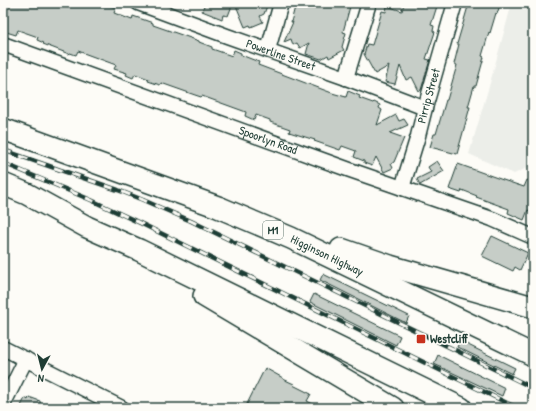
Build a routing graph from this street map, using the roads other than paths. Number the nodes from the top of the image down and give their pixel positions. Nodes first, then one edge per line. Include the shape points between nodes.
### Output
1 (138, 3) edge
2 (281, 3) edge
3 (369, 3) edge
4 (455, 3) edge
5 (3, 44) edge
6 (268, 50) junction
7 (346, 78) junction
8 (425, 108) junction
9 (3, 128) edge
10 (3, 184) edge
11 (402, 188) junction
12 (218, 207) junction
13 (87, 227) junction
14 (533, 237) edge
15 (533, 307) edge
16 (3, 348) edge
17 (533, 355) edge
18 (26, 359) junction
19 (3, 405) edge
20 (122, 408) edge
21 (392, 408) edge
22 (461, 408) edge

1 - 6 street, Powerline Street
2 - 6 street
3 - 7 street
4 - 8 street, Pirrip Street
5 - 11 street, Spoorlyn Road
6 - 7 street, Powerline Street
7 - 8 street, Powerline Street
8 - 11 street, Pirrip Street
9 - 12 highway, Higginson Highway / M1
10 - 13 highway via 27,194
11 - 14 street, Spoorlyn Road via 492,219
12 - 15 highway via 390,266
12 - 17 highway, Higginson Highway / M1 via 291,238
13 - 21 highway
13 - 22 highway
16 - 18 street
18 - 19 street
18 - 20 street

